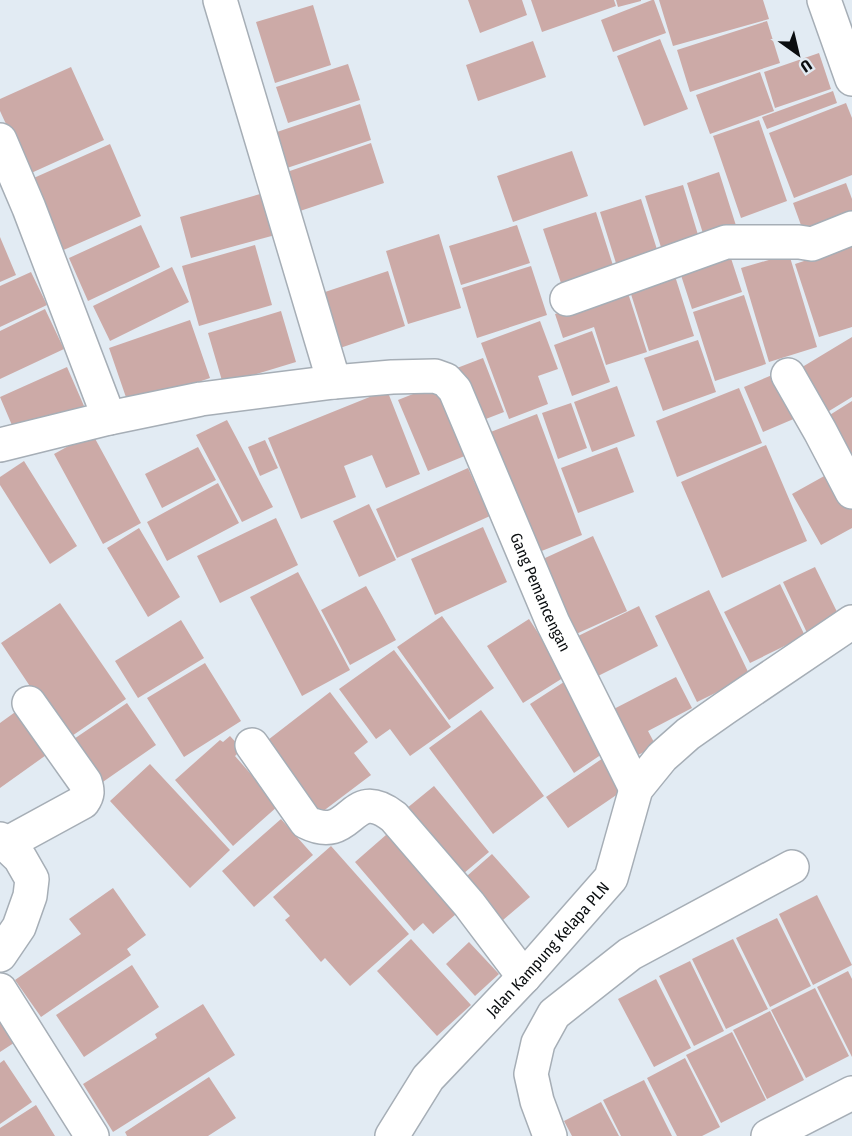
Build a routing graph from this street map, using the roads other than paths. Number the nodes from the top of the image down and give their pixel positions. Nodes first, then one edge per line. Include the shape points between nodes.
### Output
1 (824, 0) edge
2 (230, 3) edge
3 (852, 79) edge
4 (0, 140) edge
5 (852, 228) edge
6 (567, 299) dead end
7 (788, 375) dead end
8 (333, 382) junction
9 (109, 418) junction
10 (0, 445) edge
11 (852, 492) edge
12 (852, 622) edge
13 (30, 703) dead end
14 (252, 745) dead end
15 (636, 789) junction
16 (3, 841) edge
17 (792, 867) dead end
18 (0, 955) edge
19 (524, 977) junction
20 (0, 990) edge
21 (852, 1093) edge
22 (92, 1136) edge
23 (392, 1136) edge
24 (550, 1136) edge
25 (768, 1136) edge

1 - 3 street
2 - 8 street
4 - 9 street
5 - 6 street via 812,244 726,242
7 - 11 street
8 - 9 street via 201,399
8 - 15 street, Gang Pemancengan via 435,376 446,380 455,390 553,623
9 - 10 street
12 - 15 street, Jalan Kampung Kelapa PLN via 688,734 662,757
13 - 16 street via 85,782 87,797
14 - 19 street via 306,822 317,827 337,827 360,807 372,805 394,817 469,904
15 - 19 street, Jalan Kampung Kelapa PLN via 611,878
16 - 18 street via 20,858 32,879 19,927
17 - 24 street via 630,954 554,1014 538,1043 531,1074
19 - 23 street, Jalan Kampung Kelapa PLN via 428,1078
20 - 22 street
21 - 25 street

